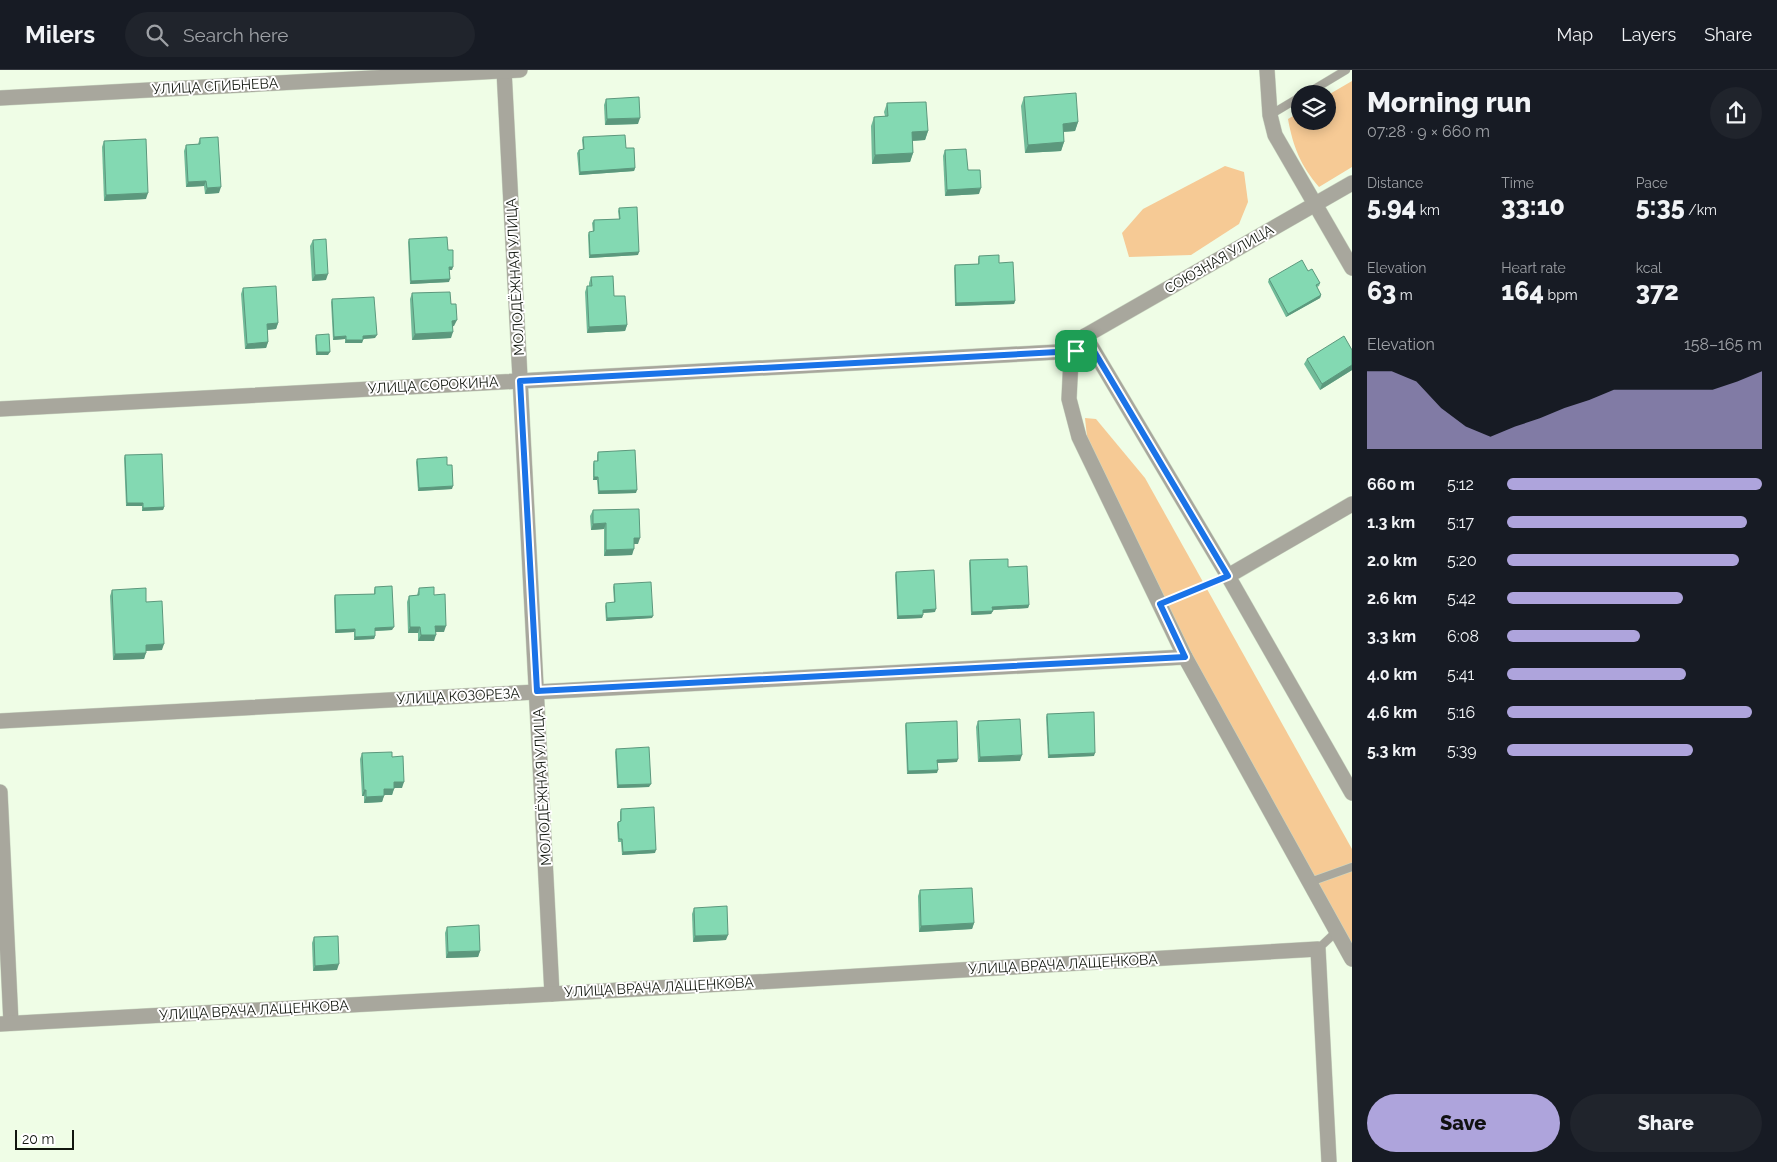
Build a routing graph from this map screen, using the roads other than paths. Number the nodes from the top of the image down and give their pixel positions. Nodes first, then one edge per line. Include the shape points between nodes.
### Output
1 (504, 70) edge
2 (520, 70) edge
3 (1267, 70) edge
4 (1346, 70) edge
5 (1321, 85) edge
6 (0, 98) edge
7 (1291, 102) edge
8 (1270, 115) junction
9 (1352, 182) edge
10 (1315, 204) junction
11 (1352, 268) edge
12 (1085, 336) junction
13 (1076, 351) junction
14 (520, 381) junction
15 (0, 409) edge
16 (1352, 504) edge
17 (1228, 576) junction
18 (1160, 604) junction
19 (1185, 657) junction
20 (537, 691) junction
21 (0, 721) edge
22 (0, 792) edge
23 (1352, 793) edge
24 (1352, 867) edge
25 (1310, 882) junction
26 (1337, 931) junction
27 (1318, 948) junction
28 (1352, 959) edge
29 (552, 994) junction
30 (5, 1024) edge
31 (1329, 1162) edge

1 - 2 street, УЛИЦА СГИБНЕВА
1 - 6 street, УЛИЦА СГИБНЕВА
1 - 14 street, МОЛОДЁЖНАЯ УЛИЦА
3 - 8 street
4 - 5 lane
7 - 8 lane
8 - 10 street via 1275,135
9 - 10 street, СОЮЗНАЯ УЛИЦА
10 - 11 street
10 - 12 street, СОЮЗНАЯ УЛИЦА
12 - 13 street
12 - 17 street
13 - 14 street, УЛИЦА СОРОКИНА
13 - 18 street via 1071,359 1068,399 1079,437
14 - 15 street, УЛИЦА СОРОКИНА
14 - 20 street, МОЛОДЁЖНАЯ УЛИЦА
16 - 17 street
17 - 18 lane
17 - 23 street
18 - 19 street
19 - 20 street, УЛИЦА КОЗОРЕЗА
19 - 25 street
20 - 21 street, УЛИЦА КОЗОРЕЗА
20 - 29 street, МОЛОДЁЖНАЯ УЛИЦА
22 - 30 street
24 - 25 lane
25 - 26 street
26 - 27 lane
26 - 28 street
27 - 29 street, УЛИЦА ВРАЧА ЛАЩЕНКОВА
27 - 31 street
29 - 30 street, УЛИЦА ВРАЧА ЛАЩЕНКОВА

